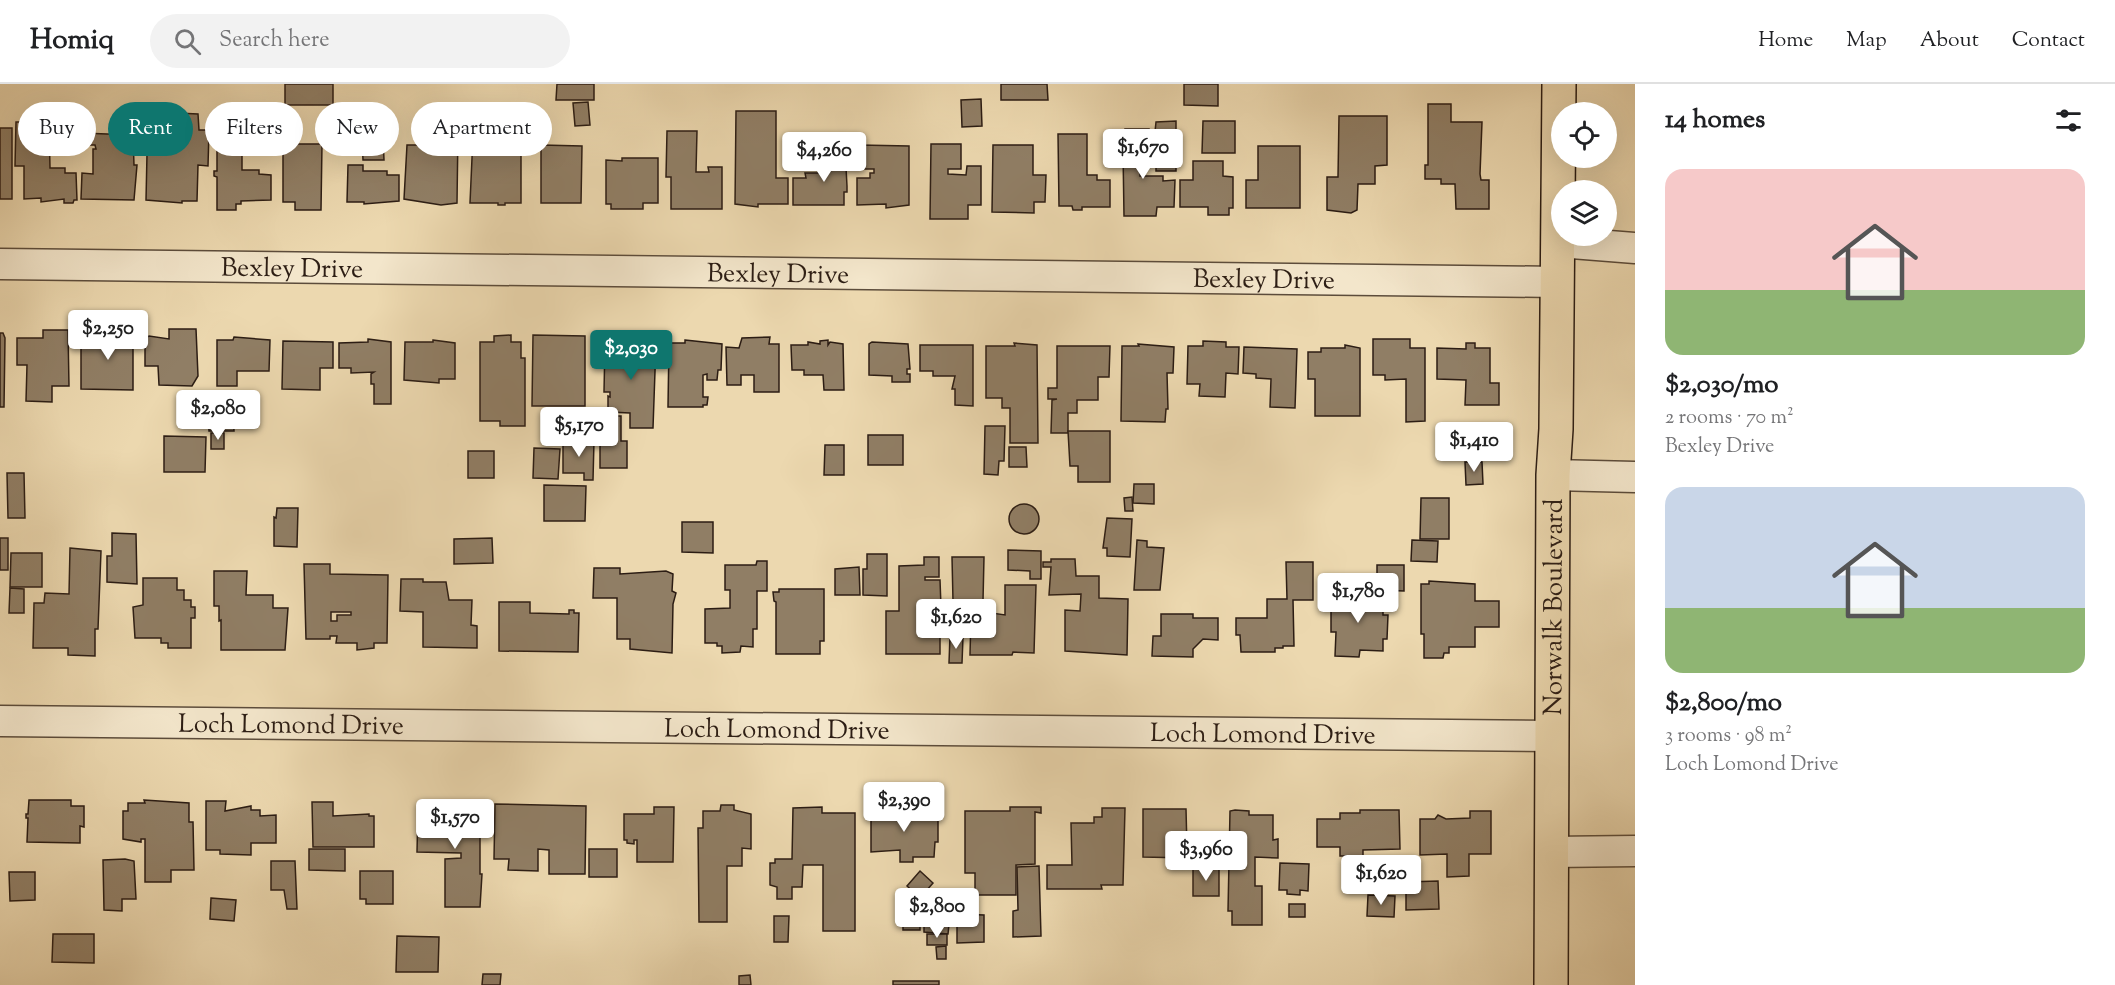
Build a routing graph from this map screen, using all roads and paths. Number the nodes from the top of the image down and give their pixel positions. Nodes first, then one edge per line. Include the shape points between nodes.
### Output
1 (1558, 84) edge
2 (1559, 180) edge
3 (1559, 246) edge
4 (1610, 246) edge
5 (1635, 248) edge
6 (0, 264) edge
7 (1558, 282) junction
8 (1553, 475) junction
9 (1635, 477) edge
10 (0, 720) edge
11 (1553, 736) junction
12 (1635, 851) edge
13 (1552, 852) junction
14 (1551, 985) edge

1 - 2 main road, Norwalk Boulevard
3 - 7 main road, Norwalk Boulevard
4 - 5 street
6 - 7 street, Bexley Drive
7 - 8 main road, Norwalk Boulevard
8 - 9 street
8 - 11 main road, Norwalk Boulevard
10 - 11 street, Loch Lomond Drive
11 - 13 main road, Norwalk Boulevard
12 - 13 street
13 - 14 main road, Norwalk Boulevard

